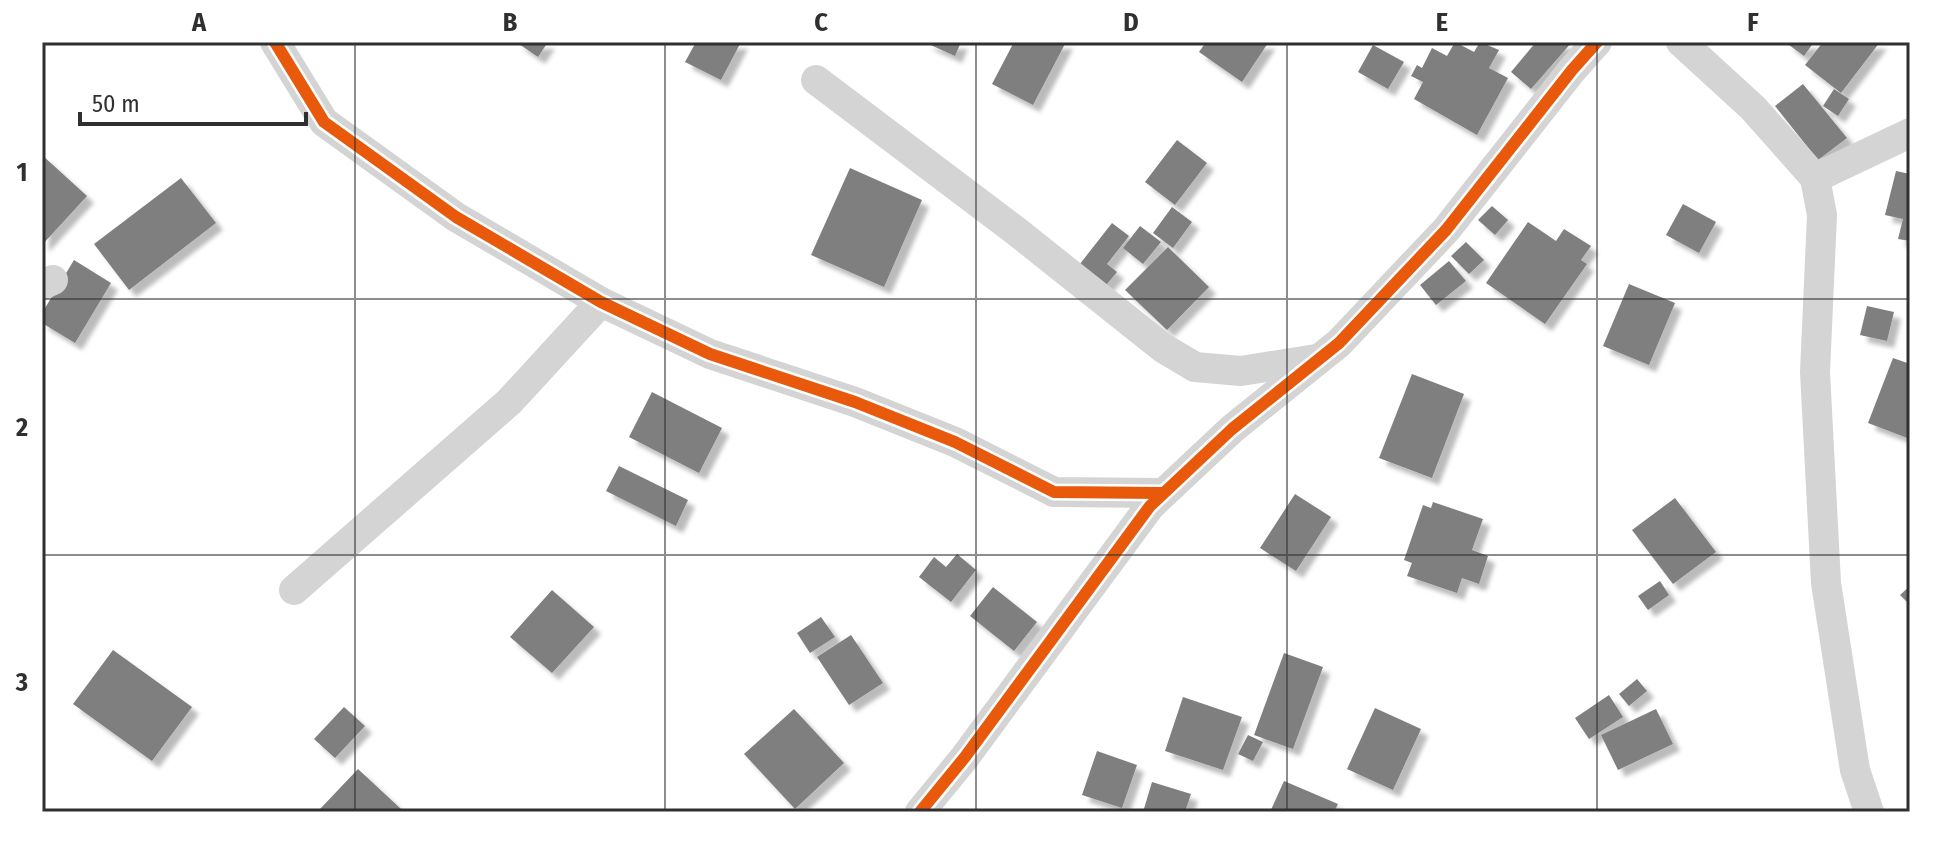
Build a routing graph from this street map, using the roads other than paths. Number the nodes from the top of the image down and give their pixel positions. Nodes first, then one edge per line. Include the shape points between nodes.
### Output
1 (275, 42) edge
2 (1597, 42) edge
3 (1681, 42) edge
4 (816, 80) dead end
5 (1910, 133) edge
6 (1815, 178) junction
7 (601, 302) junction
8 (1319, 359) junction
9 (1161, 493) junction
10 (294, 590) dead end
11 (920, 812) edge
12 (1869, 812) edge

1 - 7 street via 324,122 456,217
2 - 8 street via 1446,230
3 - 6 street via 1753,108
4 - 8 street via 1163,348 1195,367 1241,371
5 - 6 street
6 - 12 street via 1822,215 1815,372 1826,583 1855,770
7 - 9 street via 710,354 955,442 1054,492
7 - 10 street via 509,402
8 - 9 street
9 - 11 street

